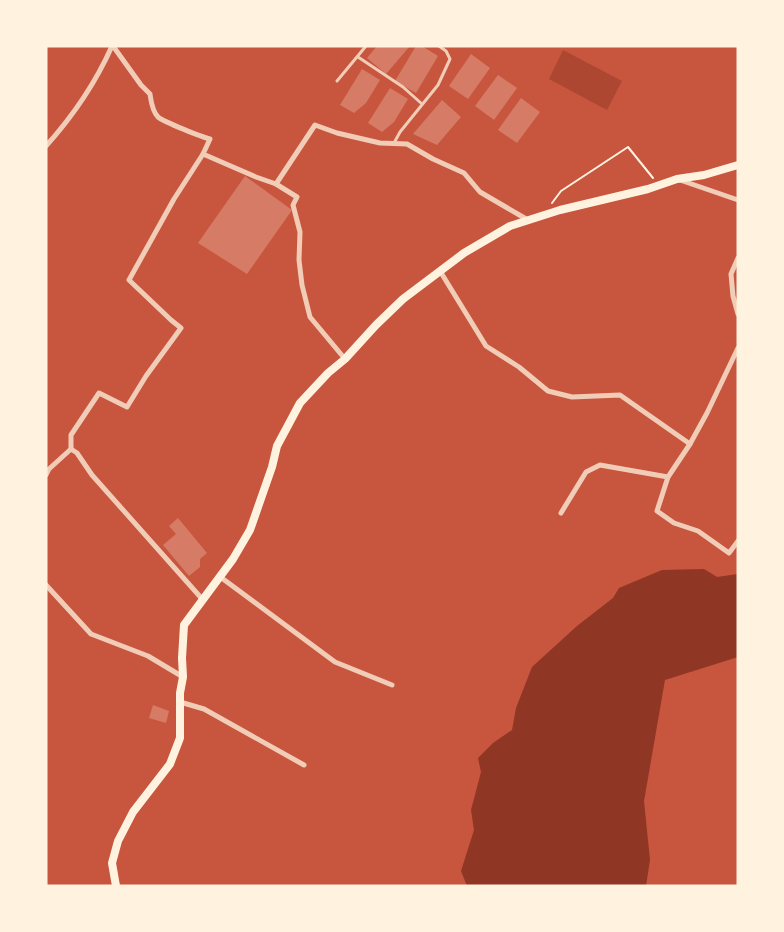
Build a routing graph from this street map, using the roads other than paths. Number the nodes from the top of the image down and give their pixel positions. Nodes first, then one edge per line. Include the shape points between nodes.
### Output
1 (112, 46) edge
2 (366, 46) edge
3 (439, 46) edge
4 (358, 57) junction
5 (337, 81) dead end
6 (422, 104) junction
7 (393, 143) junction
8 (46, 146) edge
9 (203, 154) junction
10 (738, 165) edge
11 (677, 179) junction
12 (276, 184) junction
13 (738, 200) edge
14 (528, 221) junction
15 (738, 258) edge
16 (440, 271) junction
17 (735, 297) edge
18 (738, 314) edge
19 (738, 348) edge
20 (344, 359) junction
21 (690, 444) junction
22 (71, 449) junction
23 (46, 474) edge
24 (668, 477) junction
25 (562, 513) dead end
26 (738, 541) edge
27 (219, 576) junction
28 (46, 585) edge
29 (203, 600) junction
30 (183, 677) junction
31 (392, 685) dead end
32 (180, 702) junction
33 (304, 765) dead end
34 (116, 886) edge

1 - 8 street via 75,110
1 - 9 street via 150,94 158,117 210,139
2 - 4 lane
3 - 6 lane via 450,59 438,85
4 - 5 lane
4 - 6 lane
6 - 7 lane
7 - 12 street via 337,133 315,124
7 - 14 street via 407,144 464,173 480,192
9 - 12 street
9 - 22 street via 129,280 182,328 127,408 99,393 72,435
10 - 11 main road
11 - 13 street
11 - 14 main road via 648,190 560,210
12 - 20 street via 298,197 293,206 300,232 302,285 310,317
14 - 16 main road via 510,226
15 - 17 street via 731,274
16 - 20 main road via 403,299
16 - 21 street via 486,346 548,391 572,397 620,395
17 - 18 street
19 - 21 street
20 - 27 main road via 300,403 289,422 277,446 250,530
21 - 24 street
22 - 23 street
22 - 29 street
24 - 25 street via 600,465 586,472
24 - 26 street via 657,511 674,523 698,531 729,553
27 - 29 main road
27 - 31 street via 335,662
28 - 30 street via 91,634 148,656
29 - 30 main road via 184,625
30 - 32 main road
32 - 33 street via 204,710
32 - 34 main road via 180,738 170,764 133,812 118,841 112,863

